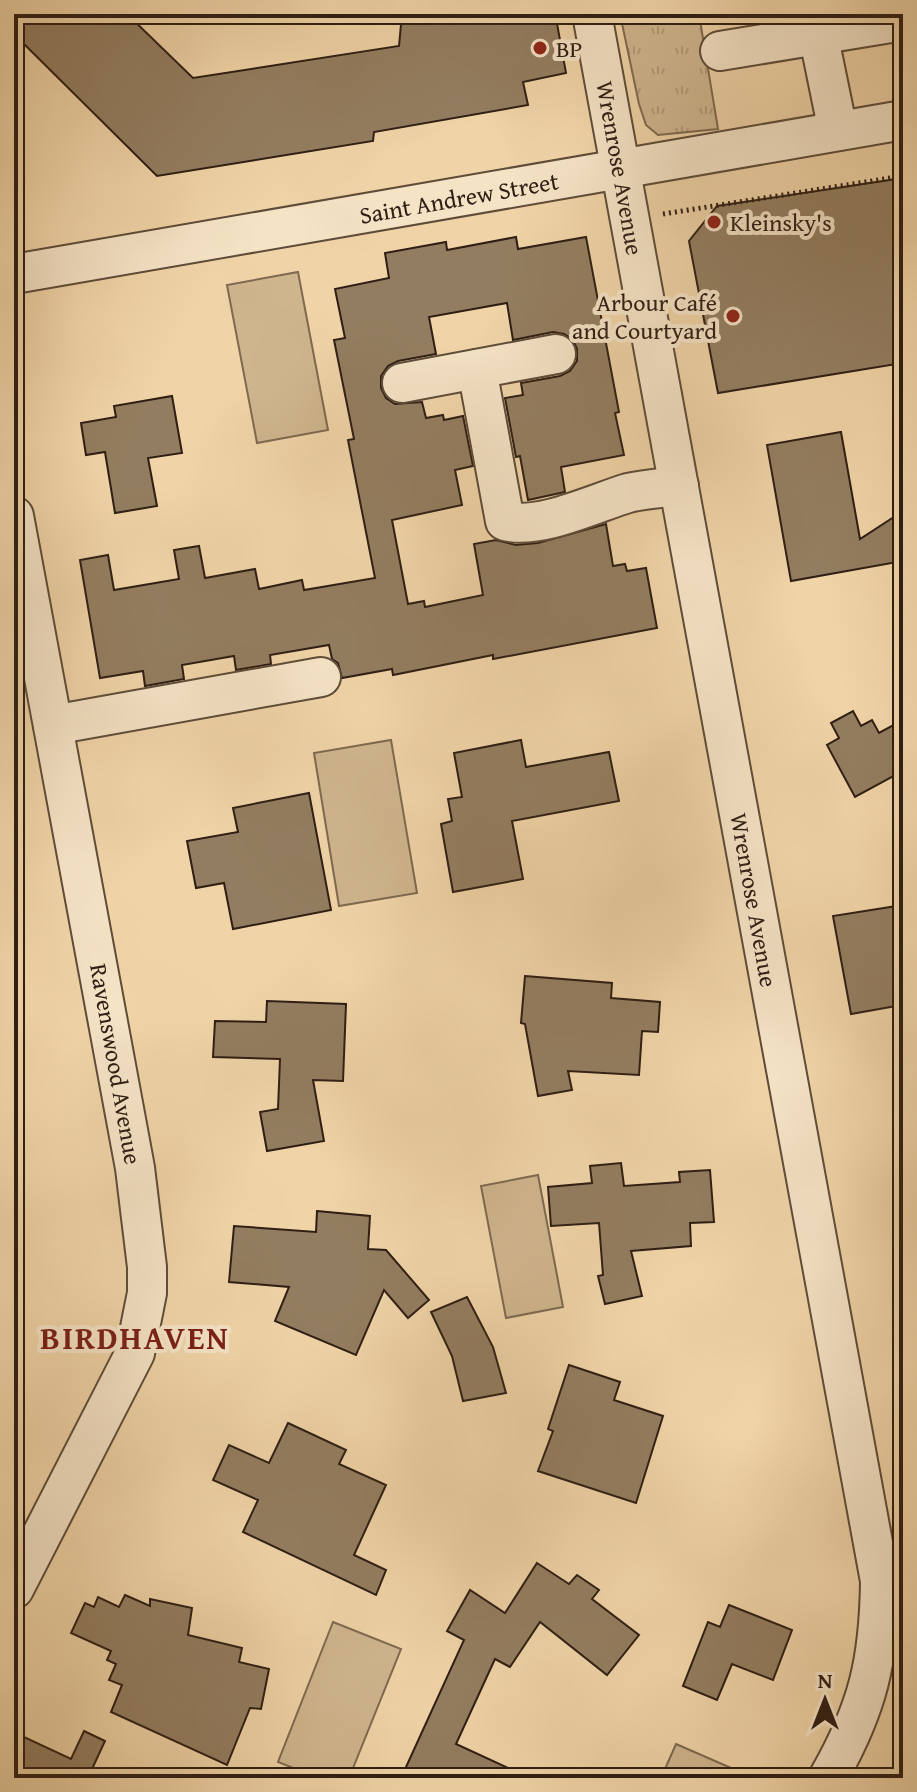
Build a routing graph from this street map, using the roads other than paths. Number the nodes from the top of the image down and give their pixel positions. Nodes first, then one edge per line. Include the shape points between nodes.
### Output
1 (592, 14) edge
2 (903, 21) edge
3 (816, 24) edge
4 (720, 51) dead end
5 (903, 120) edge
6 (838, 131) junction
7 (621, 170) junction
8 (14, 274) edge
9 (556, 354) dead end
10 (477, 369) junction
11 (402, 383) dead end
12 (679, 486) junction
13 (14, 516) edge
14 (321, 677) dead end
15 (53, 725) junction
16 (14, 1589) edge
17 (828, 1778) edge

1 - 7 street, Wrenrose Avenue
2 - 3 street
3 - 4 street
3 - 6 street
5 - 6 street, Saint Andrew Street
6 - 7 street, Saint Andrew Street
7 - 8 street, Saint Andrew Street
7 - 12 street, Wrenrose Avenue
9 - 10 street
10 - 11 street
10 - 12 street via 505,521 556,517 632,492
12 - 17 street, Wrenrose Avenue via 880,1581 874,1668 863,1708
13 - 15 street, Ravenswood Avenue
14 - 15 street
15 - 16 street, Ravenswood Avenue via 135,1168 147,1293 135,1353

